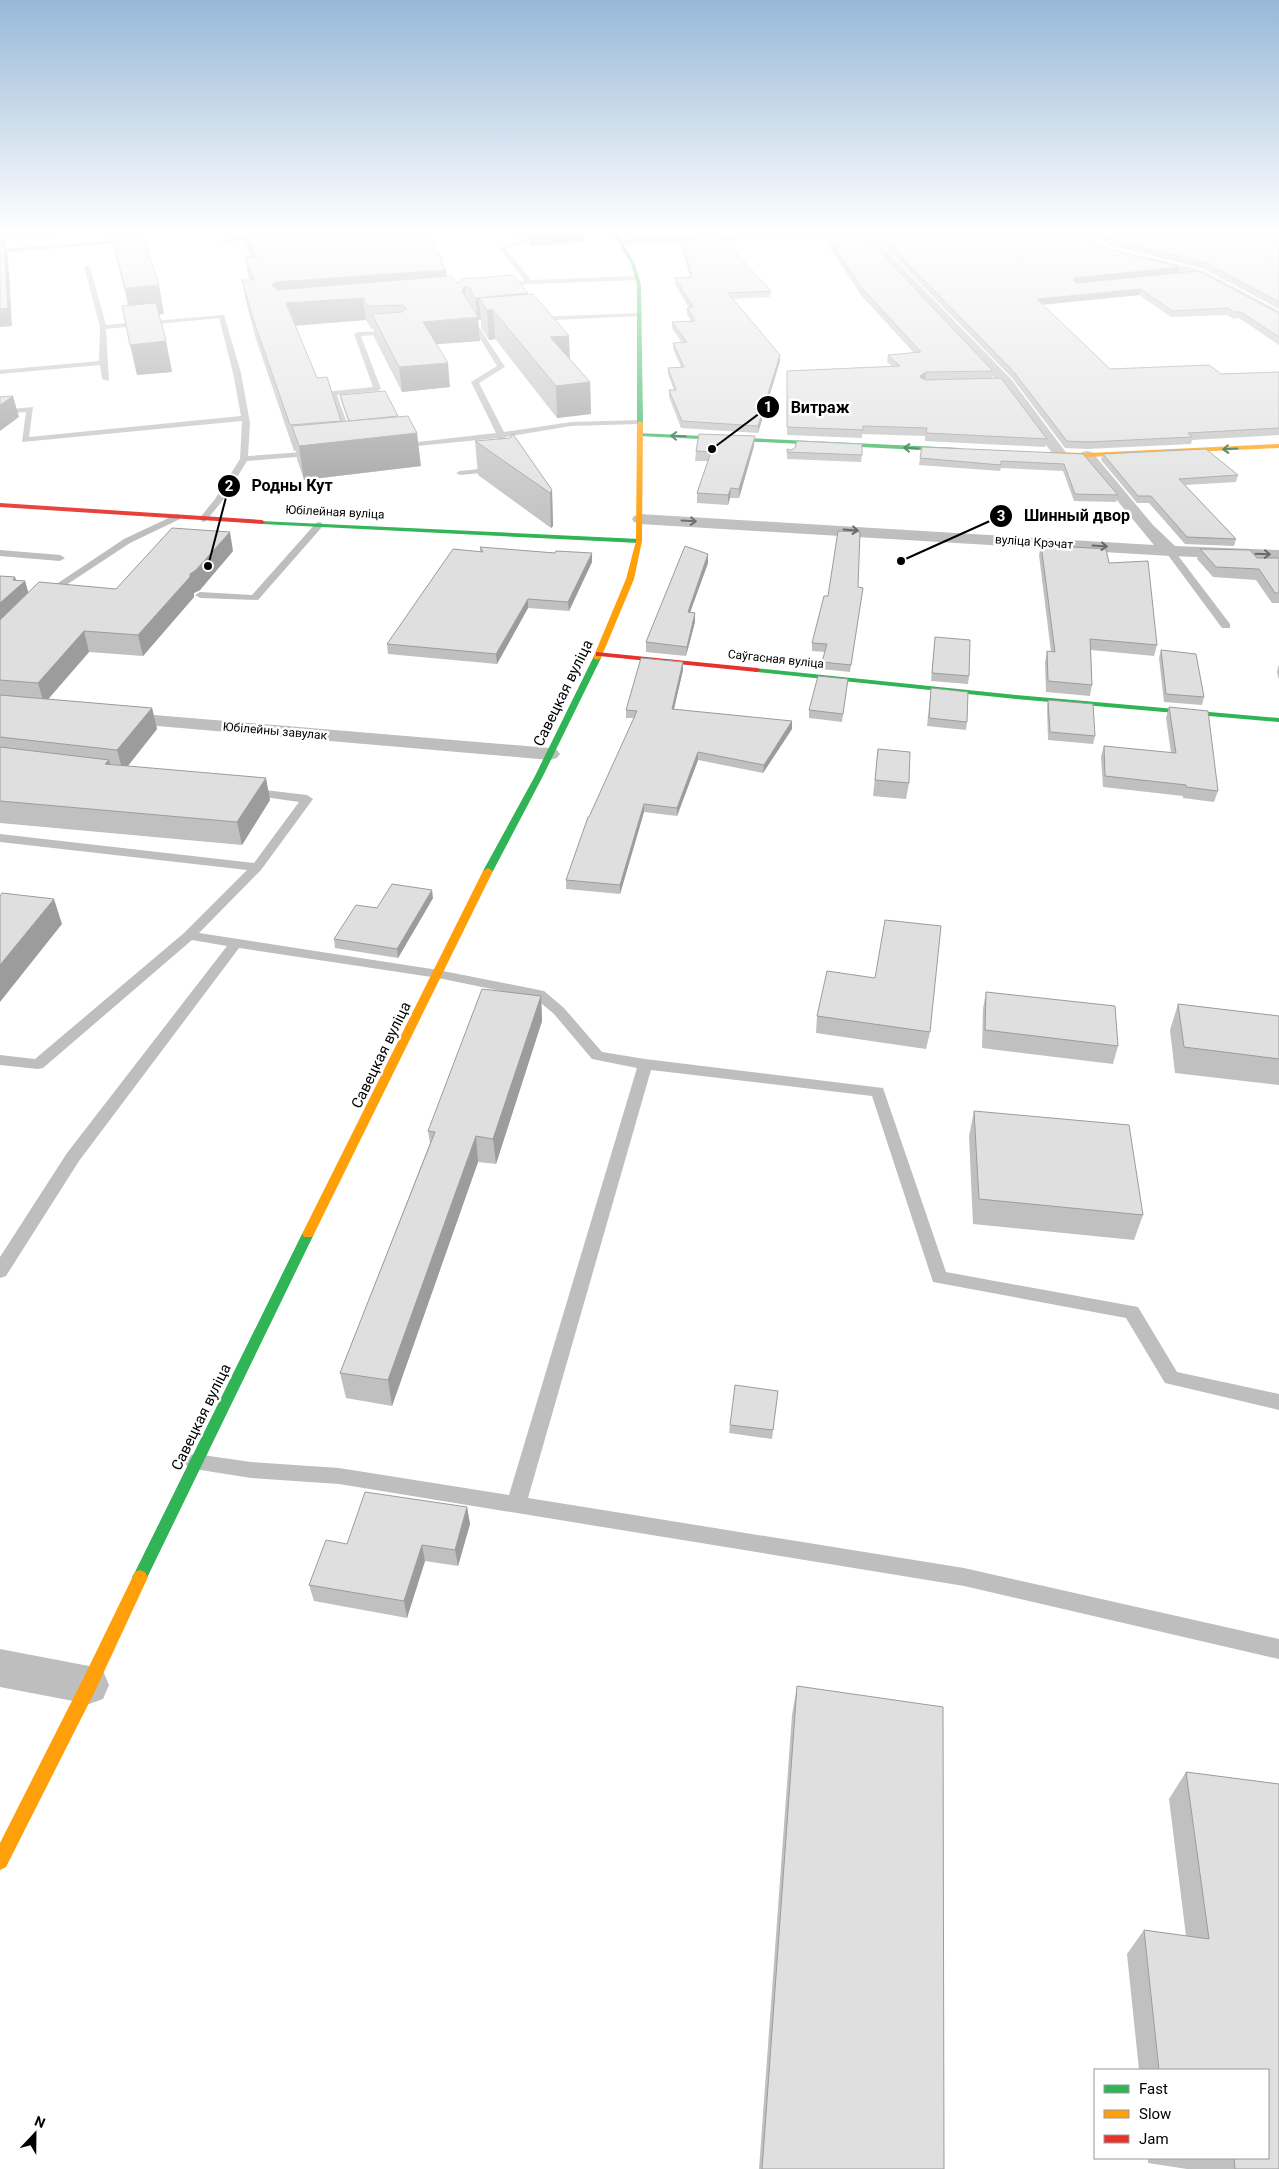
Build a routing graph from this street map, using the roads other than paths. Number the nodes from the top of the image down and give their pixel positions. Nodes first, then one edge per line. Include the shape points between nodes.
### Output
1 (103, 333) edge
2 (226, 333) edge
3 (369, 333) edge
4 (480, 333) edge
5 (640, 333) edge
6 (957, 333) edge
7 (103, 363) junction
8 (0, 372) edge
9 (106, 379) dead end
10 (0, 412) edge
11 (245, 418) junction
12 (639, 422) junction
13 (640, 434) junction
14 (501, 435) junction
15 (1279, 446) edge
16 (388, 447) edge
17 (352, 450) edge
18 (976, 451) edge
19 (505, 452) edge
20 (323, 453) edge
21 (1032, 453) edge
22 (1060, 454) junction
23 (1087, 455) junction
24 (244, 459) junction
25 (509, 468) edge
26 (460, 474) dead end
27 (0, 505) edge
28 (176, 517) junction
29 (203, 519) junction
30 (640, 519) junction
31 (319, 525) junction
32 (639, 541) junction
33 (1170, 551) junction
34 (0, 553) edge
35 (1279, 555) edge
36 (60, 558) dead end
37 (200, 595) dead end
38 (40, 598) edge
39 (1226, 626) dead end
40 (599, 654) junction
41 (98, 716) edge
42 (1279, 720) edge
43 (550, 754) junction
44 (237, 791) edge
45 (0, 838) edge
46 (257, 867) junction
47 (189, 936) junction
48 (234, 944) junction
49 (438, 974) junction
50 (0, 1060) edge
51 (645, 1064) junction
52 (0, 1271) edge
53 (1279, 1402) edge
54 (195, 1462) junction
55 (516, 1504) junction
56 (1279, 1649) edge
57 (0, 1668) edge
58 (89, 1685) junction
59 (0, 1861) edge

1 - 7 lane
2 - 11 lane
3 - 17 lane via 357,334 377,389 334,393
4 - 14 lane via 501,367 475,382
5 - 12 street, Савецкая вуліца
6 - 22 street via 1002,382
7 - 8 lane
7 - 9 lane
10 - 11 lane via 30,409 25,440
11 - 24 lane
12 - 13 street, Савецкая вуліца
12 - 14 lane via 571,424
18 -> 13 street via 790,447
13 - 30 street, Савецкая вуліца
14 - 16 lane
14 - 19 lane
15 -> 23 street
20 - 24 lane
21 - 22 street
22 - 23 street
23 - 33 street via 1152,535
24 - 29 lane
25 - 26 lane
27 - 28 street, Юбілейная вуліца
28 - 29 street, Юбілейная вуліца
28 - 38 lane via 127,541
29 - 31 street, Юбілейная вуліца
30 - 32 street, Савецкая вуліца
30 -> 33 street, вуліца Крэчат
31 - 32 street, Юбілейная вуліца
31 - 37 lane via 255,598
32 - 40 street, Савецкая вуліца via 630,579
33 -> 35 street, вуліца Крэчат
33 - 39 lane
34 - 36 lane
40 - 42 street, Саўгасная вуліца via 1016,697
40 - 43 street, Савецкая вуліца
41 - 43 street, Юбілейны завулак
43 - 49 street, Савецкая вуліца
44 - 46 lane via 307,798
45 - 46 lane
46 - 47 lane
47 - 48 lane
47 - 50 lane via 38,1064
48 - 49 lane
48 - 52 lane via 73,1157
49 - 51 lane via 538,994 559,1011 596,1056
49 - 54 street, Савецкая вуліца
51 - 53 lane via 878,1092 939,1276 1132,1312 1171,1378
51 - 55 lane
54 - 55 lane via 251,1470 339,1476
54 - 58 street, Савецкая вуліца
55 - 56 lane via 964,1578
57 - 58 street
58 - 59 street, Савецкая вуліца

